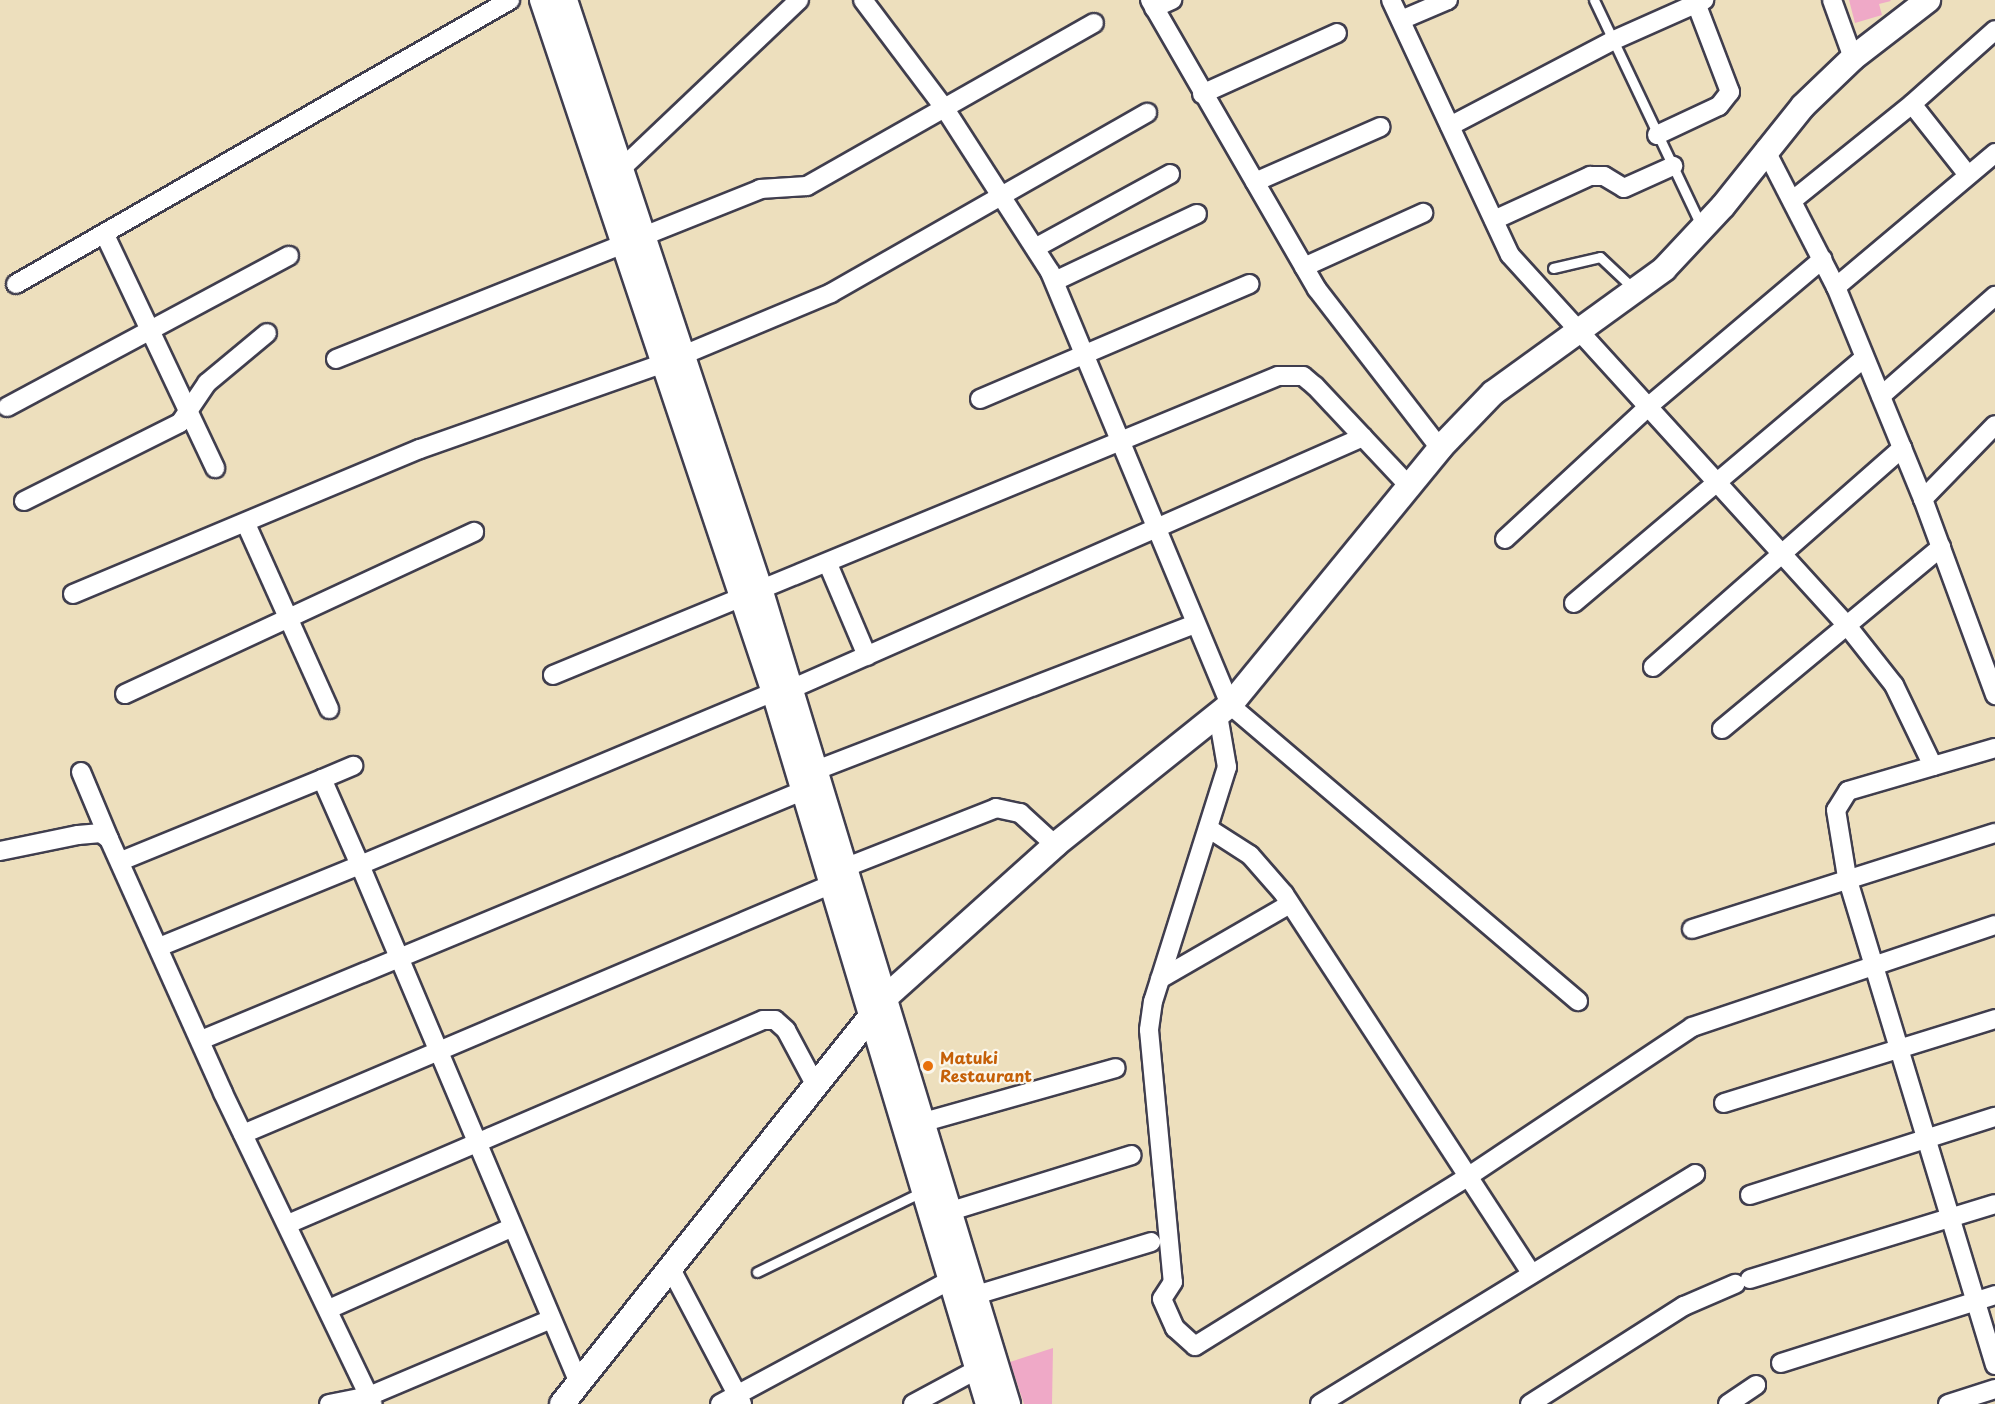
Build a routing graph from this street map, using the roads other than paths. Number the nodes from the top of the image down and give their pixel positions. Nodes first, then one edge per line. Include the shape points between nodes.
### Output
1 (510, 0) edge
2 (542, 0) edge
3 (565, 0) edge
4 (799, 0) edge
5 (863, 0) edge
6 (1172, 0) edge
7 (1391, 0) edge
8 (1448, 0) edge
9 (1594, 0) edge
10 (1832, 0) edge
11 (1928, 0) edge
12 (1700, 2) edge
13 (1152, 4) edge
14 (1401, 20) junction
15 (1094, 23) dead end
16 (1995, 30) edge
17 (1337, 33) dead end
18 (1612, 41) junction
19 (1853, 58) junction
20 (1202, 94) junction
21 (1912, 105) junction
22 (945, 109) junction
23 (1147, 113) dead end
24 (1450, 126) junction
25 (1380, 127) dead end
26 (1658, 135) junction
27 (1765, 149) junction
28 (1995, 153) edge
29 (1673, 166) junction
30 (621, 168) junction
31 (1170, 174) dead end
32 (1968, 175) junction
33 (1255, 182) junction
34 (1001, 196) junction
35 (1793, 200) junction
36 (1423, 213) dead end
37 (1197, 214) dead end
38 (1494, 220) junction
39 (1703, 229) junction
40 (105, 236) junction
41 (635, 242) junction
42 (1035, 248) junction
43 (289, 256) dead end
44 (1822, 259) junction
45 (1304, 267) junction
46 (1553, 268) dead end
47 (1054, 281) junction
48 (16, 284) dead end
49 (1250, 284) dead end
50 (1836, 287) junction
51 (1638, 292) junction
52 (1995, 296) edge
53 (152, 332) junction
54 (1579, 332) junction
55 (267, 333) dead end
56 (1085, 354) junction
57 (1863, 358) junction
58 (336, 359) dead end
59 (674, 359) junction
60 (1881, 396) junction
61 (980, 399) dead end
62 (1650, 405) junction
63 (7, 406) dead end
64 (191, 414) junction
65 (1995, 425) edge
66 (1363, 437) junction
67 (1122, 439) junction
68 (1440, 448) junction
69 (1902, 448) junction
70 (215, 468) dead end
71 (1719, 479) junction
72 (1408, 486) junction
73 (1923, 499) junction
74 (24, 501) dead end
75 (246, 524) junction
76 (1158, 528) junction
77 (474, 532) dead end
78 (1504, 539) dead end
79 (1941, 547) junction
80 (1781, 553) junction
81 (828, 564) junction
82 (73, 594) dead end
83 (753, 595) junction
84 (1574, 603) dead end
85 (288, 617) junction
86 (1845, 623) junction
87 (1195, 624) junction
88 (867, 656) junction
89 (1653, 667) dead end
90 (553, 675) dead end
91 (782, 691) junction
92 (124, 694) dead end
93 (1995, 695) edge
94 (329, 709) dead end
95 (1224, 710) junction
96 (1722, 729) dead end
97 (1995, 748) edge
98 (353, 766) dead end
99 (1933, 766) junction
100 (81, 772) dead end
101 (322, 779) junction
102 (808, 781) junction
103 (1211, 830) junction
104 (1995, 833) edge
105 (109, 839) junction
106 (1055, 845) junction
107 (0, 850) edge
108 (121, 861) junction
109 (360, 865) junction
110 (837, 876) junction
111 (1847, 877) junction
112 (1290, 904) junction
113 (1995, 925) edge
114 (1692, 929) dead end
115 (159, 947) junction
116 (400, 958) junction
117 (1874, 968) junction
118 (1160, 979) junction
119 (1578, 1001) dead end
120 (879, 1006) junction
121 (1995, 1019) edge
122 (201, 1040) junction
123 (1899, 1048) junction
124 (437, 1051) junction
125 (1116, 1068) dead end
126 (816, 1086) junction
127 (1724, 1103) dead end
128 (1995, 1117) edge
129 (924, 1122) junction
130 (243, 1134) junction
131 (1926, 1139) junction
132 (476, 1145) junction
133 (1132, 1155) dead end
134 (1695, 1174) dead end
135 (1466, 1178) junction
136 (926, 1190) junction
137 (1750, 1195) dead end
138 (1995, 1204) edge
139 (951, 1211) junction
140 (1949, 1220) junction
141 (288, 1224) junction
142 (511, 1228) junction
143 (1151, 1242) dead end
144 (672, 1271) junction
145 (757, 1272) dead end
146 (1531, 1273) junction
147 (952, 1279) junction
148 (976, 1295) junction
149 (1995, 1295) edge
150 (1974, 1302) junction
151 (329, 1310) junction
152 (551, 1319) junction
153 (1781, 1363) dead end
154 (1995, 1365) edge
155 (978, 1369) junction
156 (1756, 1385) dead end
157 (1995, 1389) edge
158 (570, 1397) edge
159 (739, 1399) edge
160 (371, 1400) edge
161 (329, 1404) edge
162 (720, 1404) edge
163 (914, 1404) edge
164 (988, 1404) edge
165 (1008, 1404) edge
166 (1320, 1404) edge
167 (1530, 1404) edge
168 (1728, 1404) edge
169 (1948, 1404) edge

1 - 40 street
2 - 41 street
3 - 30 street
4 - 30 street
5 - 22 street
6 - 13 street
7 - 14 street
8 - 14 street
9 - 18 lane
10 - 19 street
11 - 19 street
12 - 18 street
12 - 26 street via 1730,92 1719,106
13 - 20 street
14 - 24 street
15 - 22 street
16 - 21 street
17 - 20 street
18 - 24 street
18 - 26 lane
19 - 27 street
20 - 33 street
21 - 32 street
21 - 35 street
22 - 34 street
22 - 41 street via 807,186 760,189
23 - 34 street
24 - 38 street
25 - 33 street
26 - 29 lane
27 - 35 street
27 - 39 street
28 - 32 street
29 - 38 street via 1624,188 1604,176 1590,176
29 - 39 lane
30 - 41 street
31 - 42 street
32 - 50 street
33 - 45 street
34 - 42 street
34 - 59 street via 831,293
35 - 44 street
36 - 45 street
37 - 47 street
38 - 54 street via 1528,282
39 - 51 street
40 - 48 street
40 - 53 street
41 - 58 street
41 - 59 street
42 - 47 street
43 - 53 street
44 - 50 street
44 - 62 street
45 - 68 street
46 - 51 lane via 1600,256
47 - 56 street
49 - 56 street
50 - 57 street
51 - 54 street
52 - 60 street
53 - 63 street
53 - 64 street
54 - 62 street
54 - 68 street via 1515,374
55 - 64 street via 207,383
56 - 61 street
56 - 67 street
57 - 60 street
57 - 71 street
59 - 75 street via 431,444
59 - 83 street
60 - 69 street
62 - 71 street
62 - 78 street
64 - 70 street
64 - 74 street via 169,430
65 - 73 street
66 - 67 street via 1315,386 1291,374
66 - 72 street
66 - 76 street
67 - 76 street
67 - 81 street
68 - 72 street
69 - 73 street
69 - 80 street
71 - 80 street
71 - 84 street
72 - 95 street
73 - 79 street
75 - 82 street
75 - 85 street
76 - 87 street
76 - 88 street
77 - 85 street
79 - 86 street
79 - 93 street
80 - 86 street
80 - 89 street
81 - 83 street
81 - 88 street
83 - 90 street
83 - 91 street
85 - 92 street
85 - 94 street
86 - 96 street
86 - 99 street via 1894,685
87 - 95 street
87 - 102 street
88 - 91 street
91 - 102 street
91 - 109 street
95 - 103 street via 1227,766
95 - 106 street
95 - 119 street
97 - 99 street
98 - 101 street
99 - 111 street via 1839,798 1839,847
100 - 105 street
101 - 108 street
101 - 109 street
102 - 110 street
102 - 116 street
103 - 112 street via 1250,855
103 - 118 street
104 - 111 street
105 - 107 street via 101,833
105 - 108 street
106 - 110 street via 1020,813 996,808
106 - 120 street
108 - 115 street
109 - 115 street
109 - 116 street
110 - 120 street
110 - 124 street
111 - 114 street
111 - 117 street
112 - 118 street
112 - 135 street
113 - 117 street
115 - 122 street
116 - 122 street
116 - 124 street
117 - 123 street
117 - 135 street via 1692,1027
118 - 135 street via 1153,1001 1149,1058 1173,1282 1162,1299 1175,1328 1195,1346
120 - 126 street
120 - 129 street
120 - 136 street
121 - 123 street
122 - 130 street
123 - 127 street
123 - 131 street
124 - 130 street
124 - 132 street
125 - 129 street
126 - 132 street via 786,1030 775,1020 763,1020
126 - 144 street
128 - 131 street
129 - 139 street
130 - 141 street
131 - 137 street
131 - 140 street
132 - 141 street
132 - 142 street
133 - 139 street
134 - 146 street
135 - 146 street
136 - 145 lane
136 - 147 street
138 - 140 street
139 - 148 street
140 - 150 street
140 - 167 street via 1742,1282 1684,1306
141 - 151 street
142 - 151 street
142 - 152 street
143 - 148 street
144 - 158 street
144 - 159 street
146 - 166 street
147 - 155 street
147 - 159 street
148 - 165 street
149 - 150 street
150 - 153 street
150 - 154 street
151 - 160 street
152 - 158 street
152 - 160 street
155 - 163 street
155 - 164 street
156 - 168 street
157 - 169 street
159 - 162 street
160 - 161 street

